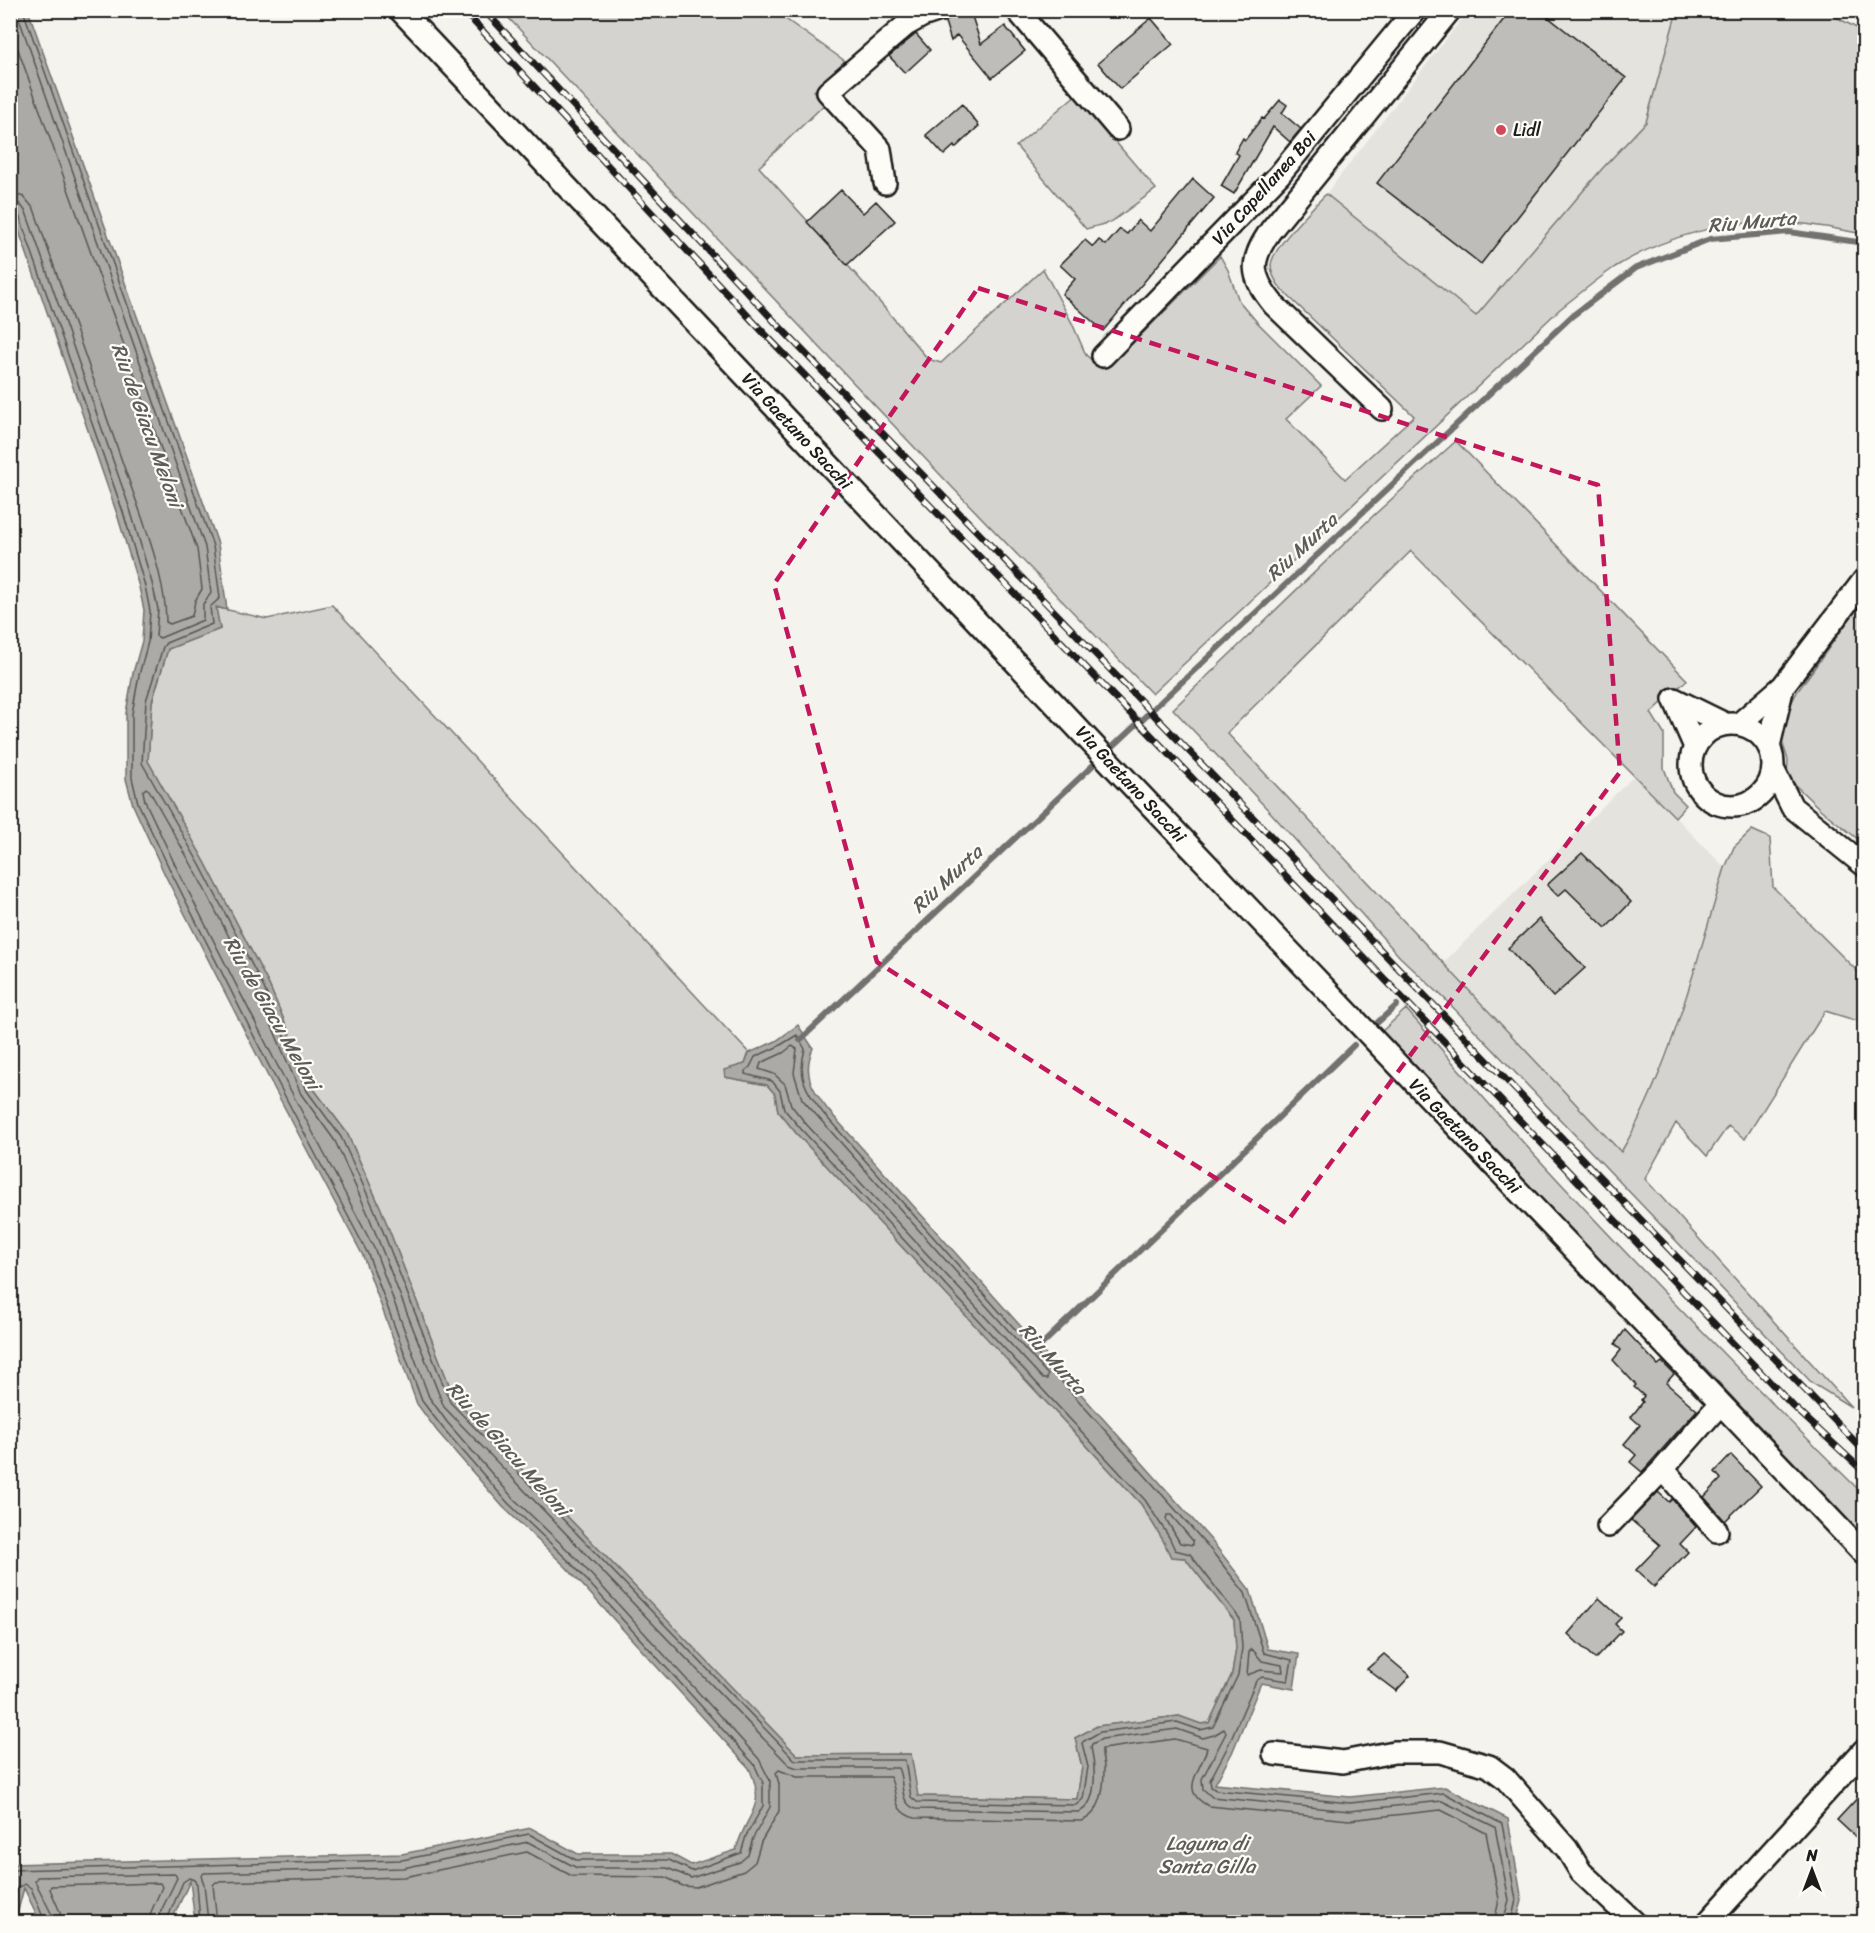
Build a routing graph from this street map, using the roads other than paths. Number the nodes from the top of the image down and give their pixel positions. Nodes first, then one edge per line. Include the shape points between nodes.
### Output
1 (400, 10) edge
2 (940, 10) edge
3 (1017, 10) edge
4 (1415, 10) edge
5 (1450, 10) edge
6 (1118, 129) dead end
7 (885, 183) dead end
8 (1103, 356) dead end
9 (1382, 409) dead end
10 (1864, 580) edge
11 (1783, 686) junction
12 (1732, 724) junction
13 (1769, 746) junction
14 (1695, 747) junction
15 (1773, 769) junction
16 (1755, 799) junction
17 (1792, 807) junction
18 (1864, 865) edge
19 (1720, 1404) junction
20 (1663, 1469) junction
21 (1608, 1526) dead end
22 (1717, 1531) dead end
23 (1864, 1554) edge
24 (1864, 1750) edge
25 (1274, 1754) dead end
26 (1634, 1923) edge
27 (1708, 1923) edge

1 - 19 street, Via Gaetano Sacchi
2 - 7 street via 906,25 828,92 880,149
3 - 6 street
4 - 8 street, Via Capellanea Boi via 1279,175
5 - 9 street via 1271,230 1256,255 1256,278 1274,305
10 - 11 street
11 - 12 street
11 - 13 street
12 - 13 street via 1756,732
12 - 14 street via 1713,729
12 - 14 street via 1674,699
13 - 15 street
14 - 16 street via 1692,773 1705,796 1729,806
15 - 16 street via 1764,790
15 - 17 street
16 - 17 street
17 - 18 street
19 - 20 street
19 - 23 street, Via Gaetano Sacchi
20 - 21 street
20 - 22 street
24 - 27 street
25 - 26 street via 1343,1762 1394,1752 1440,1752 1490,1766 1567,1849 1581,1872

